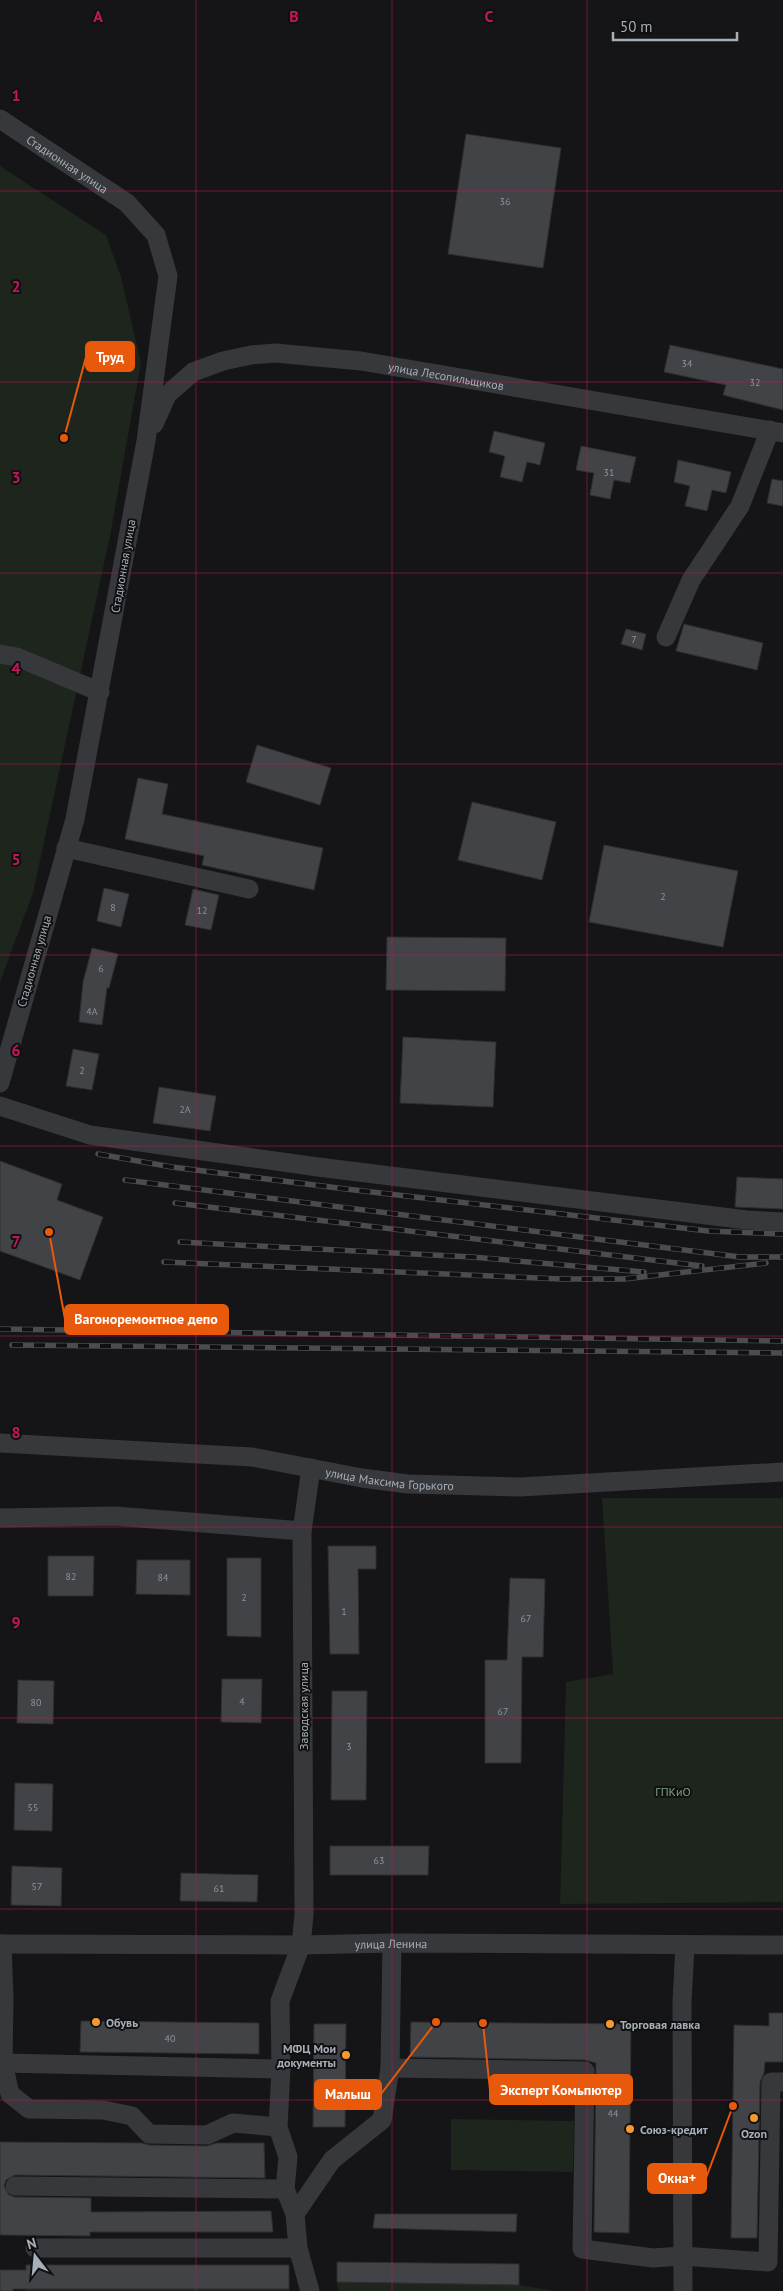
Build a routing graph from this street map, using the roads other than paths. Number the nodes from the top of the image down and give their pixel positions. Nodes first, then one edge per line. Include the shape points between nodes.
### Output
1 (0, 119) edge
2 (776, 431) edge
3 (146, 441) junction
4 (666, 637) dead end
5 (0, 654) edge
6 (100, 692) junction
7 (66, 848) junction
8 (248, 889) dead end
9 (0, 1083) edge
10 (0, 1106) edge
11 (783, 1222) edge
12 (0, 1443) edge
13 (311, 1468) junction
14 (783, 1472) edge
15 (0, 1518) edge
16 (302, 1531) junction
17 (392, 1943) junction
18 (1, 1944) edge
19 (301, 1945) junction
20 (685, 1945) junction
21 (783, 1945) edge
22 (2, 2042) edge
23 (3, 2063) junction
24 (281, 2068) junction
25 (390, 2068) junction
26 (783, 2082) edge
27 (278, 2127) junction
28 (14, 2186) dead end
29 (285, 2189) junction
30 (295, 2214) junction
31 (36, 2248) dead end
32 (298, 2248) junction
33 (682, 2256) junction
34 (310, 2291) edge
35 (683, 2291) edge

1 - 3 street, Стадионная улица via 127,203 156,235 168,276
2 - 3 street, улица Лесопильщиков via 361,361 275,353 223,361 193,372 167,395
2 - 4 street via 740,506 690,580
3 - 6 street, Стадионная улица
5 - 6 street via 17,657
6 - 7 street, Стадионная улица via 76,819
7 - 8 street
7 - 9 street, Стадионная улица
10 - 11 street via 90,1135 318,1167
12 - 13 street, улица Максима Горького via 252,1457
13 - 14 street, улица Максима Горького via 408,1484 520,1487
13 - 16 street, Заводская улица
15 - 16 street via 114,1516
16 - 19 street, Заводская улица via 304,1915
17 - 19 street, улица Ленина
17 - 20 street, улица Ленина
17 - 25 street
18 - 19 street, улица Ленина
18 - 22 street
19 - 24 street, Заводская улица via 280,2001
20 - 21 street, улица Ленина
20 - 33 street
22 - 23 street
23 - 24 street
23 - 27 street via 10,2094 30,2109 102,2110 132,2116 149,2134 207,2135 232,2123
24 - 27 street, Заводская улица
25 - 30 street via 382,2120 332,2160
25 - 33 street via 585,2071 582,2249 653,2258
26 - 33 street via 771,2082 768,2262
27 - 29 street via 288,2157
28 - 29 street
29 - 30 street
30 - 32 street
31 - 32 street
32 - 34 street
33 - 35 street

